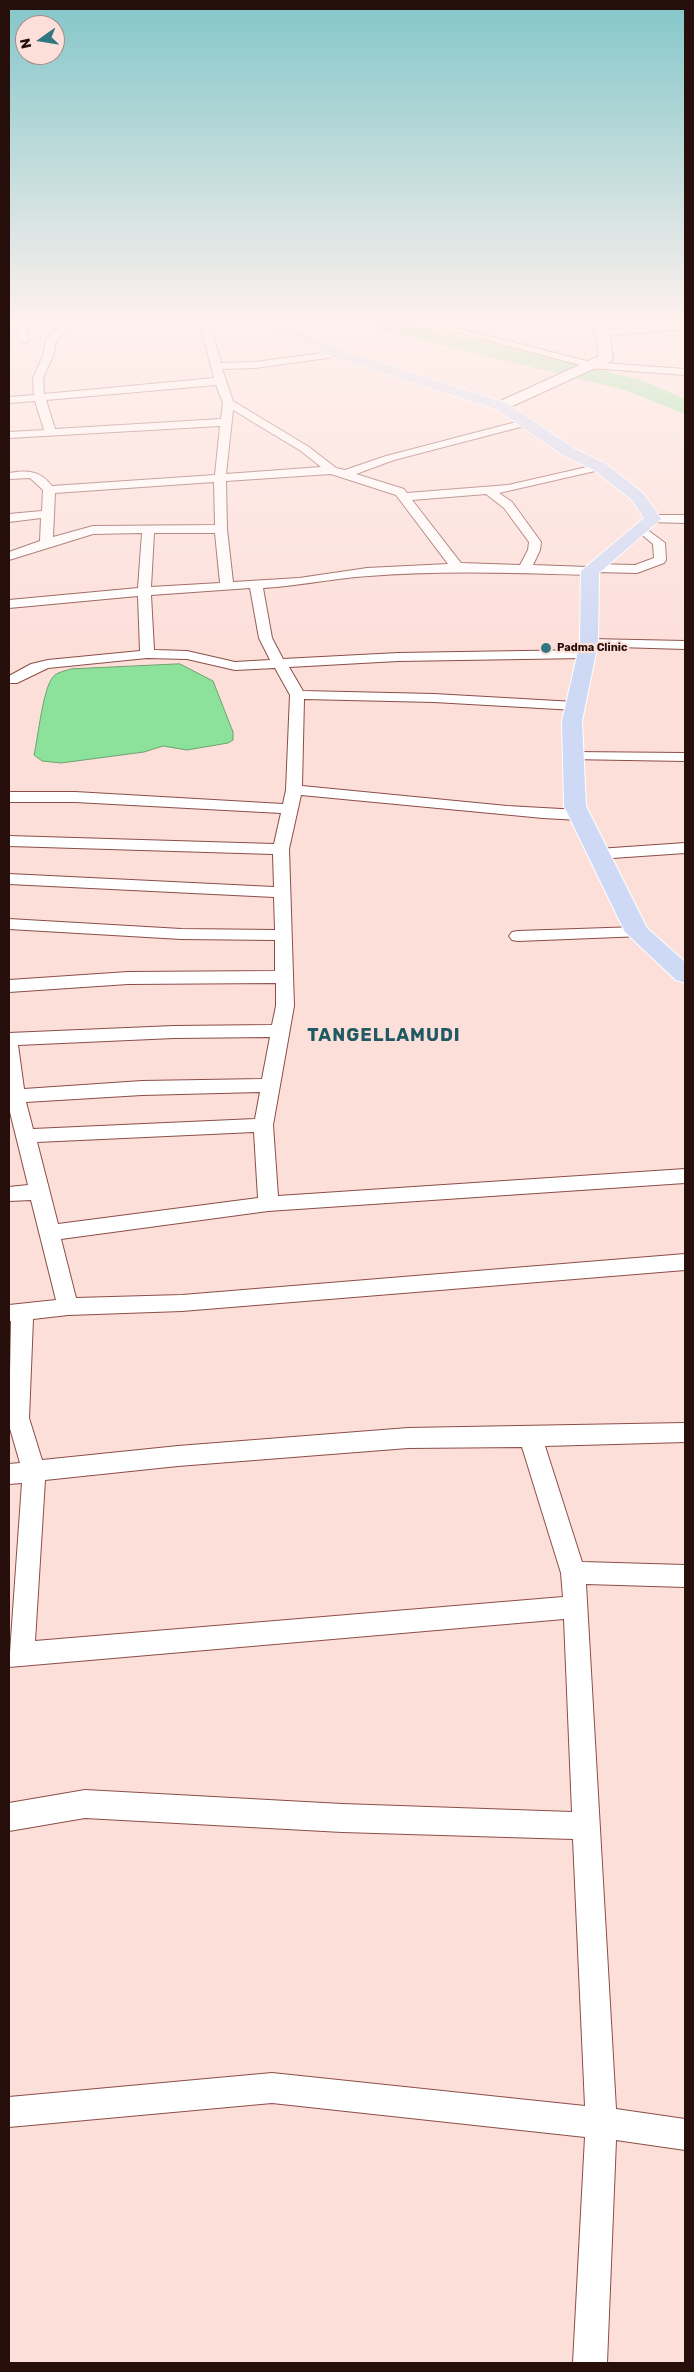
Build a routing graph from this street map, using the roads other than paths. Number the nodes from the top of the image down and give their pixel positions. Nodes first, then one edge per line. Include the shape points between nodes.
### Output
1 (27, 434) edge
2 (225, 434) edge
3 (279, 434) edge
4 (483, 434) edge
5 (541, 434) edge
6 (9, 435) edge
7 (600, 467) junction
8 (332, 470) junction
9 (345, 474) junction
10 (9, 476) edge
11 (220, 479) junction
12 (49, 490) junction
13 (490, 492) junction
14 (405, 497) junction
15 (48, 514) junction
16 (9, 518) edge
17 (685, 519) edge
18 (647, 524) junction
19 (221, 529) junction
20 (148, 530) junction
21 (46, 543) junction
22 (9, 556) edge
23 (457, 567) junction
24 (525, 568) junction
25 (592, 569) junction
26 (256, 584) junction
27 (227, 587) junction
28 (144, 590) junction
29 (9, 604) edge
30 (685, 645) edge
31 (587, 648) junction
32 (147, 654) junction
33 (278, 663) junction
34 (10, 680) edge
35 (297, 695) junction
36 (9, 696) edge
37 (575, 706) junction
38 (573, 756) junction
39 (685, 757) edge
40 (294, 790) junction
41 (9, 797) edge
42 (290, 809) junction
43 (580, 814) junction
44 (9, 842) edge
45 (685, 848) edge
46 (280, 849) junction
47 (598, 854) junction
48 (9, 879) edge
49 (281, 892) junction
50 (9, 924) edge
51 (637, 932) junction
52 (282, 935) junction
53 (518, 936) dead end
54 (685, 975) edge
55 (284, 977) junction
56 (9, 986) edge
57 (280, 1031) junction
58 (9, 1039) edge
59 (9, 1045) edge
60 (270, 1085) junction
61 (12, 1095) edge
62 (263, 1125) junction
63 (25, 1136) junction
64 (685, 1176) edge
65 (38, 1192) junction
66 (9, 1194) edge
67 (268, 1204) junction
68 (49, 1233) junction
69 (685, 1262) edge
70 (68, 1307) junction
71 (15, 1312) edge
72 (685, 1432) edge
73 (531, 1437) junction
74 (34, 1472) junction
75 (9, 1474) edge
76 (573, 1573) junction
77 (685, 1576) edge
78 (576, 1606) junction
79 (16, 1654) edge
80 (9, 1817) edge
81 (586, 1826) junction
82 (9, 2112) edge
83 (601, 2123) junction
84 (685, 2134) edge
85 (590, 2363) edge

1 - 6 street
2 - 11 street
3 - 8 street
4 - 9 street via 390,458
5 - 7 main road
7 - 13 street
7 - 18 main road via 638,497
8 - 9 street
8 - 11 street
9 - 14 street via 400,492
10 - 12 street via 32,474 40,477
11 - 12 street
11 - 19 street
12 - 15 street
13 - 14 street
13 - 24 street via 508,505 535,542
14 - 23 street
15 - 16 street
15 - 21 street
17 - 18 street
18 - 25 main road
18 - 25 street via 659,543 660,560 637,569
19 - 20 street
19 - 27 street
20 - 21 street via 93,530
20 - 28 street
21 - 22 street
23 - 24 street
23 - 26 street via 367,572 299,582
24 - 25 street
25 - 31 main road
26 - 27 street
26 - 33 street via 268,644
27 - 28 street
28 - 29 street
28 - 32 street
30 - 31 street
31 - 33 street
31 - 37 main road
32 - 33 street via 187,655 235,666
32 - 34 street via 48,664
33 - 35 street via 293,683
34 - 36 street
35 - 37 street
35 - 40 street
37 - 38 main road
38 - 39 street
38 - 43 main road via 575,806
40 - 42 street
40 - 43 street via 378,796 486,810
41 - 42 street via 75,797
42 - 46 street
43 - 47 main road
44 - 46 street
45 - 47 street
46 - 49 street
47 - 51 main road
48 - 49 street
49 - 52 street
50 - 52 street via 181,934
51 - 53 street
51 - 54 main road
52 - 55 street
55 - 56 street via 128,978
55 - 57 street via 285,1006
57 - 58 street
57 - 60 street
59 - 61 street
60 - 61 street
60 - 62 street
61 - 63 street
62 - 63 street
62 - 67 street
63 - 65 street
64 - 67 street
65 - 66 street
65 - 68 street
67 - 68 street
68 - 70 street
69 - 70 street via 182,1303
70 - 71 street
71 - 74 street via 18,1418
72 - 73 street
73 - 74 street via 408,1438 178,1456
73 - 76 street
74 - 75 street
74 - 79 street
76 - 77 street
76 - 78 street
78 - 79 street
78 - 81 street
80 - 81 street via 85,1804 342,1818
81 - 83 street
82 - 83 street via 272,2088
83 - 84 street
83 - 85 street

